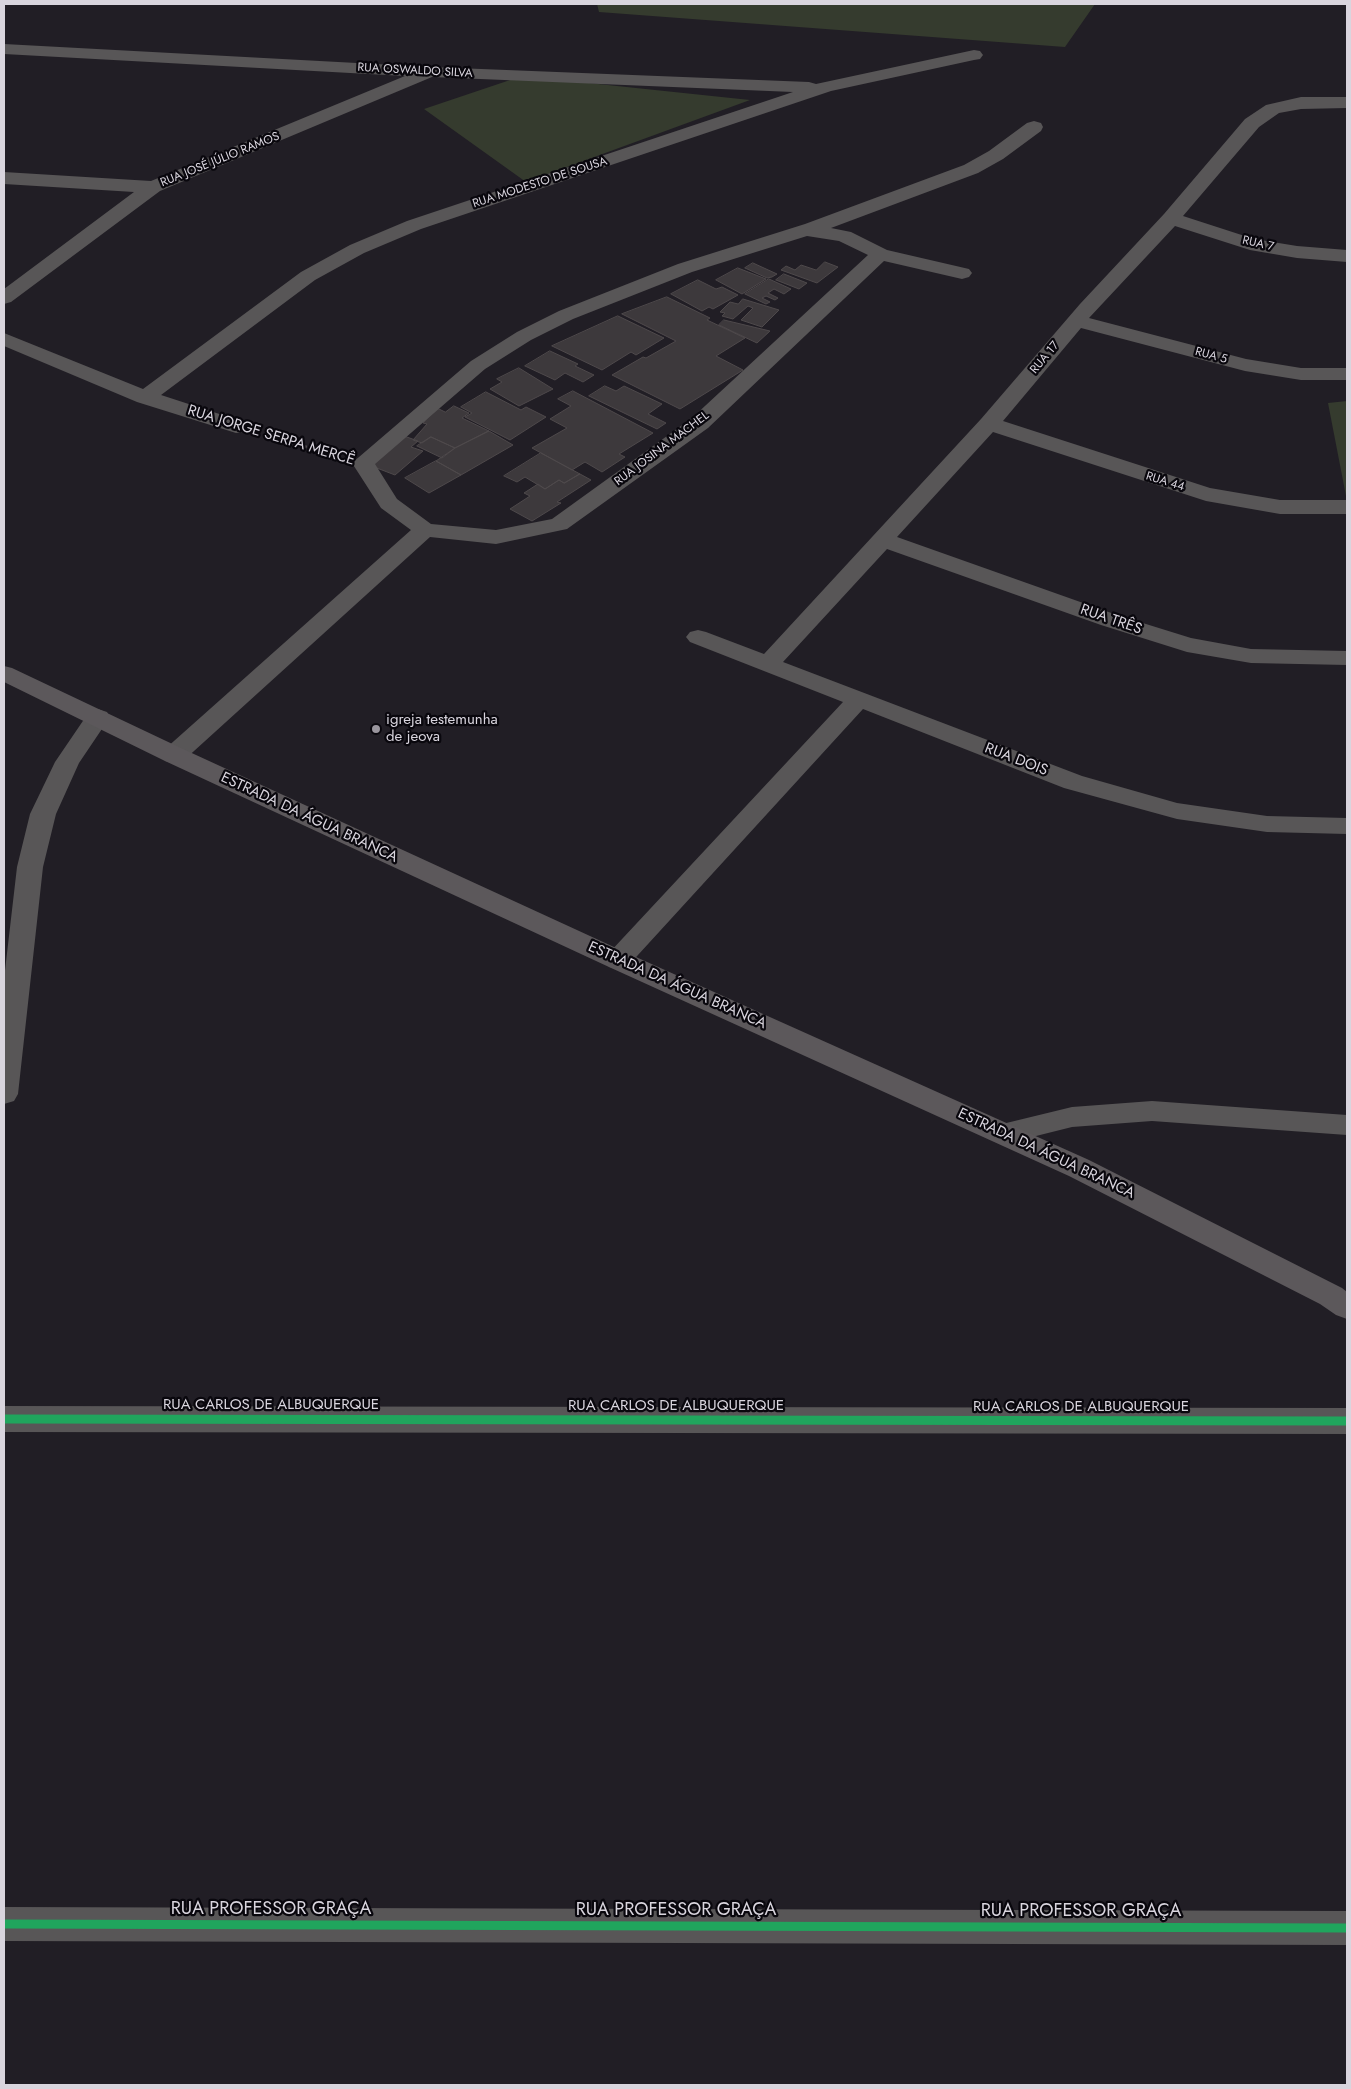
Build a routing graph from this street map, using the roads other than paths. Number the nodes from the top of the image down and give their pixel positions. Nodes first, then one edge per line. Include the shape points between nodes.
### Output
1 (4, 49) edge
2 (974, 55) dead end
3 (431, 72) junction
4 (826, 88) junction
5 (1347, 102) edge
6 (1034, 127) dead end
7 (4, 178) edge
8 (153, 187) junction
9 (1171, 218) junction
10 (806, 230) junction
11 (880, 254) junction
12 (1347, 256) edge
13 (962, 273) dead end
14 (4, 298) edge
15 (1077, 321) junction
16 (4, 339) edge
17 (1347, 374) edge
18 (145, 397) junction
19 (989, 424) junction
20 (236, 427) road end
21 (1347, 507) edge
22 (425, 530) junction
23 (883, 540) junction
24 (698, 637) dead end
25 (1347, 658) edge
26 (768, 664) junction
27 (4, 674) edge
28 (858, 700) junction
29 (98, 718) junction
30 (174, 755) junction
31 (1347, 826) edge
32 (618, 960) junction
33 (4, 1094) edge
34 (1347, 1125) edge
35 (1004, 1133) junction
36 (1347, 1307) edge
37 (4, 1418) edge
38 (1347, 1422) edge
39 (4, 1924) edge
40 (1347, 1928) edge

1 - 3 street, RUA OSWALDO SILVA
2 - 4 street, RUA MODESTO DE SOUSA
3 - 4 street, RUA OSWALDO SILVA
3 - 8 street, RUA JOSÉ JÚLIO RAMOS
4 - 18 street, RUA MODESTO DE SOUSA via 414,224 357,249 308,276
5 - 9 street, RUA 17 via 1301,103 1273,108 1252,123
6 - 10 street via 971,169
7 - 8 street
8 - 14 street, RUA JOSÉ JÚLIO RAMOS
9 - 12 street, RUA 7 via 1250,244
9 - 15 street, RUA 17
10 - 11 street via 844,236
10 - 22 street, RUA JORGE SERPA MERCÊ via 685,268 566,315 478,365 363,463 389,503
11 - 13 street
11 - 22 street, RUA JOSINA MACHEL via 700,422 559,524 496,538
15 - 17 street, RUA 5 via 1245,365 1301,374
15 - 19 street, RUA 17
16 - 18 street, RUA JORGE SERPA MERCÊ
18 - 20 street, RUA JORGE SERPA MERCÊ
19 - 21 street, RUA 44 via 1206,494 1280,507
19 - 23 street, RUA 17
22 - 30 street
23 - 25 street, RUA TRÊS via 1187,645 1251,656
23 - 26 street, RUA 17
24 - 26 street, RUA DOIS
26 - 28 street, RUA DOIS
27 - 29 main road, ESTRADA DA ÁGUA BRANCA
28 - 31 street, RUA DOIS via 1073,782 1178,811 1266,824
28 - 32 street
29 - 30 main road, ESTRADA DA ÁGUA BRANCA
29 - 33 street via 67,762 43,814 30,867
30 - 32 main road, ESTRADA DA ÁGUA BRANCA
32 - 35 main road, ESTRADA DA ÁGUA BRANCA
34 - 35 street via 1152,1111 1072,1117
35 - 36 main road, ESTRADA DA ÁGUA BRANCA via 1305,1282
37 - 38 street, RUA CARLOS DE ALBUQUERQUE
39 - 40 street, RUA PROFESSOR GRAÇA

